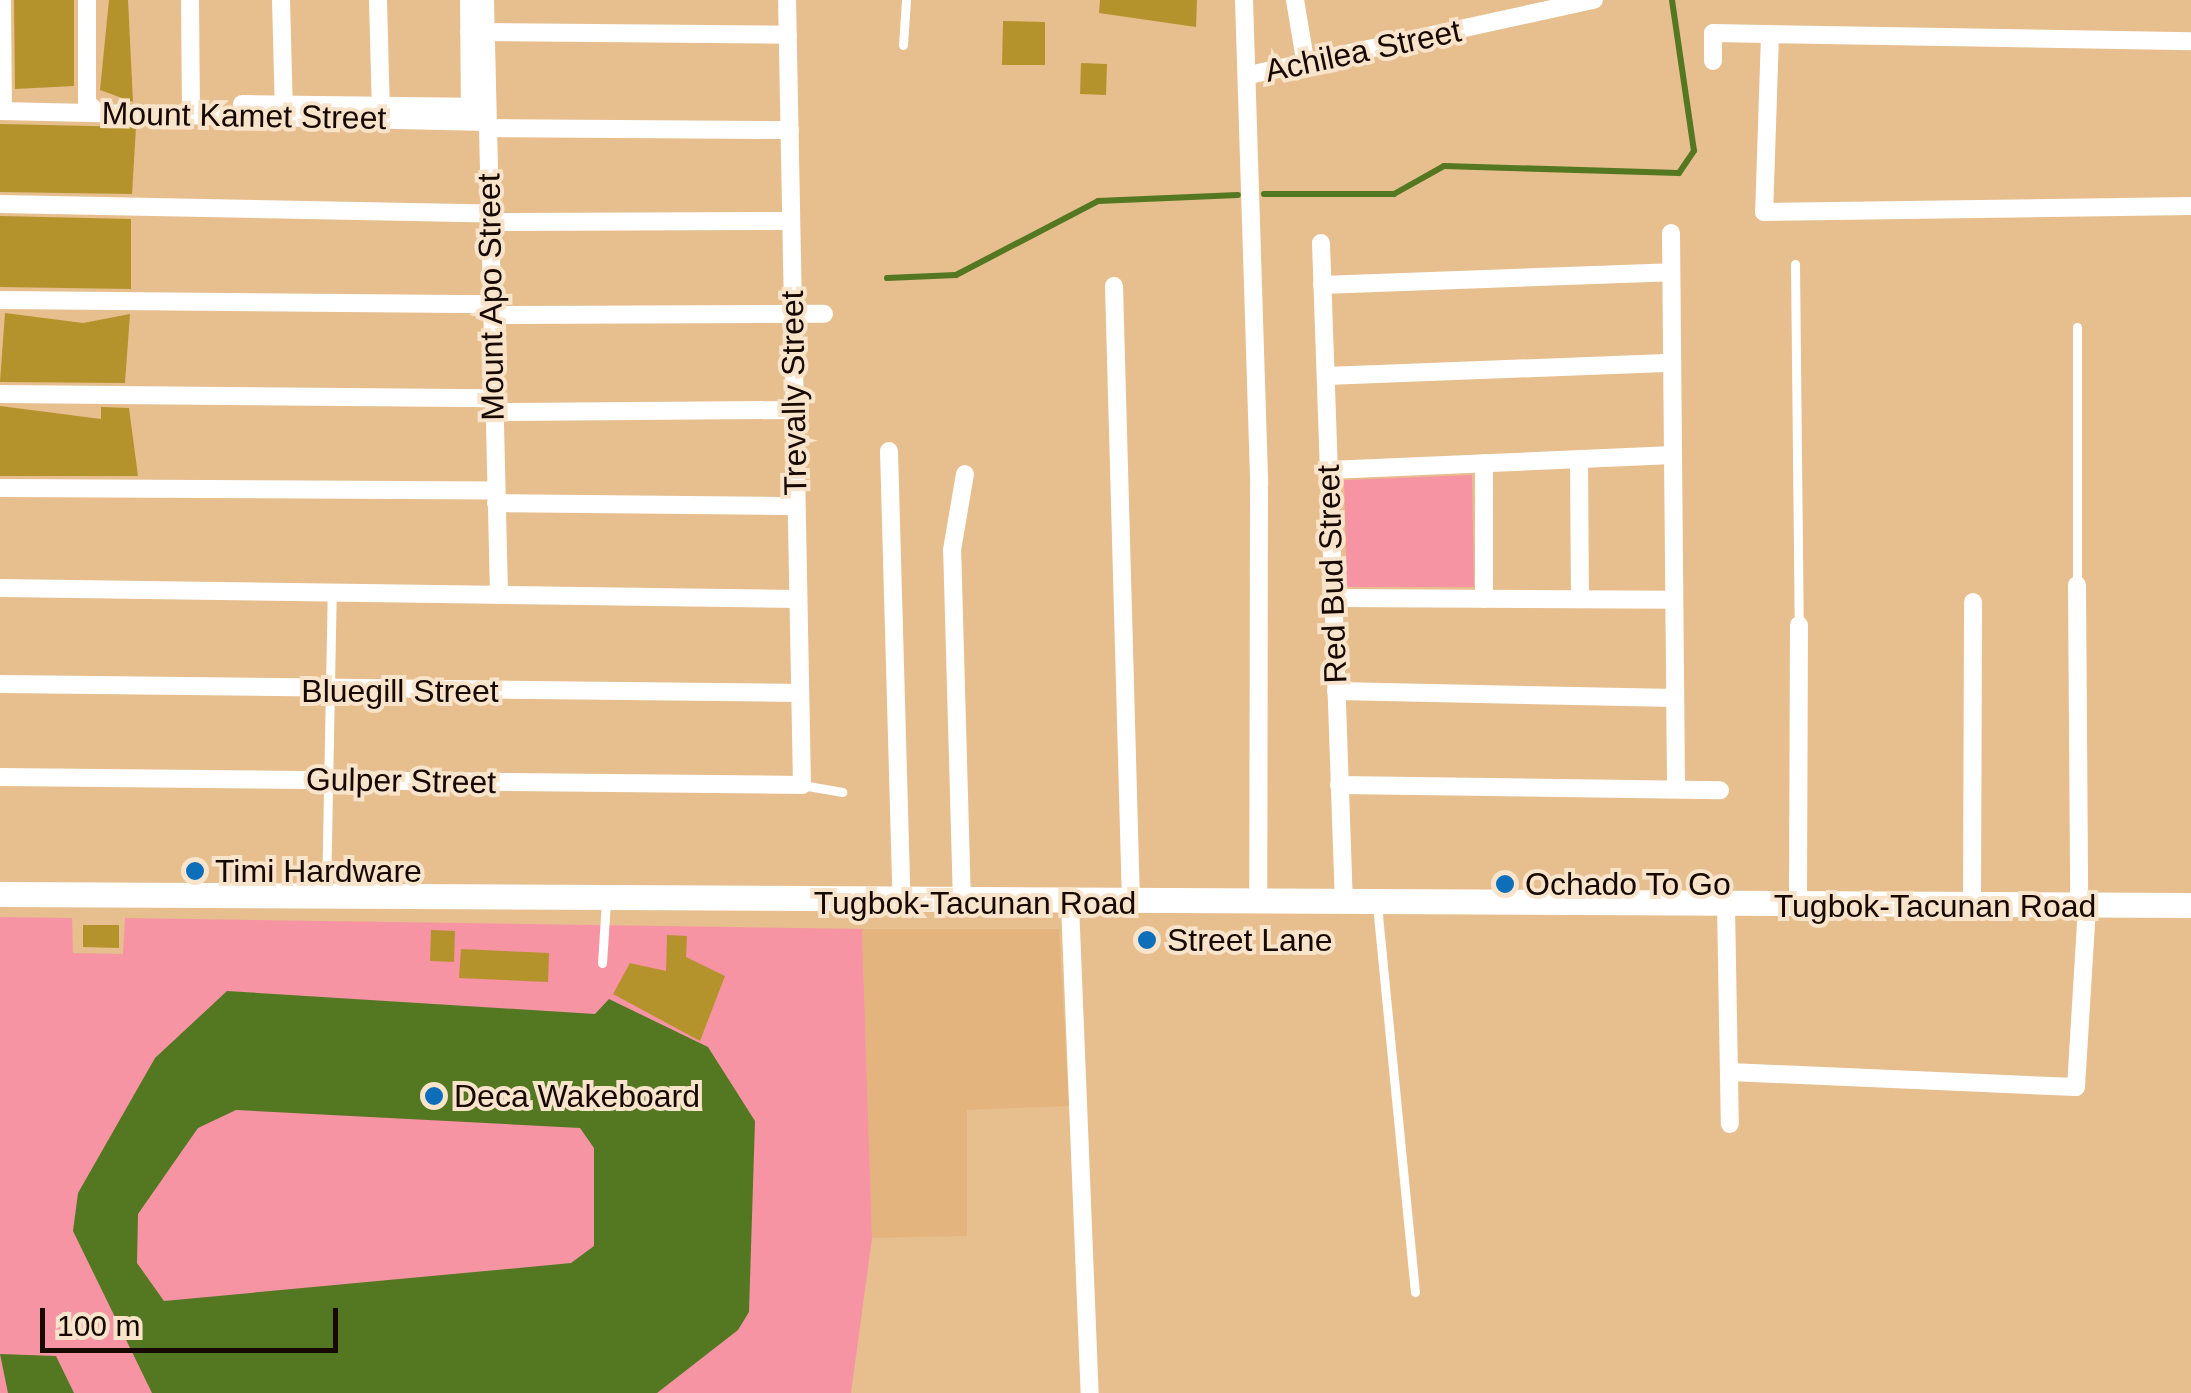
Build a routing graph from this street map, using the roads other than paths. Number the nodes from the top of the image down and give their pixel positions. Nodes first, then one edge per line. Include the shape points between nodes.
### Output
1 (2, 0) edge
2 (87, 0) edge
3 (190, 0) edge
4 (281, 0) edge
5 (378, 0) edge
6 (468, 0) edge
7 (486, 0) edge
8 (787, 0) edge
9 (906, 0) edge
10 (1244, 0) edge
11 (1296, 0) edge
12 (1594, 0) edge
13 (478, 32) junction
14 (788, 35) junction
15 (1770, 35) junction
16 (2191, 41) edge
17 (903, 46) dead end
18 (1713, 60) dead end
19 (1306, 66) junction
20 (1249, 75) junction
21 (1, 107) edge
22 (93, 108) junction
23 (191, 110) junction
24 (284, 111) junction
25 (381, 112) junction
26 (480, 117) junction
27 (790, 130) junction
28 (0, 204) edge
29 (2191, 206) edge
30 (490, 217) junction
31 (791, 221) junction
32 (1671, 233) dead end
33 (1321, 242) dead end
34 (1795, 264) dead end
35 (1672, 272) junction
36 (1322, 285) junction
37 (1114, 286) dead end
38 (0, 300) edge
39 (492, 309) junction
40 (793, 314) junction
41 (824, 314) dead end
42 (2077, 327) dead end
43 (1672, 363) junction
44 (1326, 376) junction
45 (0, 394) edge
46 (494, 405) junction
47 (794, 410) junction
48 (889, 451) dead end
49 (1673, 455) junction
50 (1579, 459) junction
51 (1484, 463) junction
52 (1329, 470) junction
53 (965, 474) dead end
54 (0, 488) edge
55 (496, 497) junction
56 (796, 506) junction
57 (2077, 584) joint
58 (0, 588) edge
59 (332, 592) junction
60 (499, 594) junction
61 (1333, 598) junction
62 (798, 599) junction
63 (1484, 599) junction
64 (1580, 599) junction
65 (1674, 600) junction
66 (1973, 602) dead end
67 (1799, 624) joint
68 (0, 684) edge
69 (1336, 690) junction
70 (332, 691) junction
71 (800, 692) junction
72 (1675, 698) junction
73 (0, 777) edge
74 (330, 780) junction
75 (802, 785) junction
76 (1340, 785) junction
77 (1676, 789) junction
78 (1720, 790) dead end
79 (842, 792) dead end
80 (0, 894) edge
81 (326, 898) junction
82 (606, 901) junction
83 (902, 903) junction
84 (962, 904) junction
85 (1070, 904) junction
86 (1131, 904) junction
87 (1258, 904) junction
88 (1344, 904) junction
89 (1377, 905) junction
90 (1798, 905) junction
91 (2191, 905) edge
92 (1726, 906) junction
93 (1972, 906) junction
94 (2083, 907) junction
95 (602, 962) dead end
96 (1730, 1072) junction
97 (1730, 1124) dead end
98 (1415, 1292) dead end
99 (1090, 1393) edge

1 - 21 street
2 - 22 street
3 - 23 street
4 - 24 street
5 - 25 street
6 - 13 street, Mount Apo Street
7 - 13 street, Mount Apo Street
8 - 14 street, Trevally Street
9 - 17 lane
10 - 20 street
11 - 19 street
12 - 19 street, Achilea Street
13 - 14 street
13 - 26 street, Mount Apo Street
14 - 27 street, Trevally Street
15 - 16 street
15 - 18 street via 1713,33
15 - 29 street via 1764,212
19 - 20 street, Achilea Street
20 - 87 street
21 - 22 street, Mount Kamet Street
22 - 23 street, Mount Kamet Street
23 - 24 street, Mount Kamet Street
24 - 25 street, Mount Kamet Street
25 - 26 street, Mount Kamet Street
26 - 27 street, Mount Kamet Street
26 - 30 street, Mount Apo Street
27 - 31 street, Trevally Street
28 - 30 street
30 - 31 street
30 - 39 street, Mount Apo Street
31 - 40 street, Trevally Street
32 - 35 street
33 - 36 street, Red Bud Street
34 - 67 lane
35 - 36 street
35 - 43 street
36 - 44 street, Red Bud Street
37 - 86 street
38 - 39 street
39 - 40 street
39 - 46 street, Mount Apo Street
40 - 41 street
40 - 47 street, Trevally Street
42 - 57 lane
43 - 44 street
43 - 49 street
44 - 52 street, Red Bud Street
45 - 46 street
46 - 47 street
46 - 55 street, Mount Apo Street
47 - 56 street, Trevally Street
48 - 83 street
49 - 50 street
49 - 65 street
50 - 51 street
50 - 64 street
51 - 52 street
51 - 63 street
52 - 61 street, Red Bud Street
53 - 84 street via 952,550
54 - 55 street
55 - 56 street
55 - 60 street, Mount Apo Street
56 - 62 street, Trevally Street
57 - 94 street
58 - 59 street
59 - 60 street
59 - 70 lane
60 - 62 street
61 - 63 street
61 - 69 street, Red Bud Street
62 - 71 street, Trevally Street
63 - 64 street
64 - 65 street
65 - 72 street
66 - 93 street
67 - 90 street
68 - 70 street, Bluegill Street
69 - 72 street
69 - 76 street, Red Bud Street
70 - 71 street, Bluegill Street
70 - 74 lane
71 - 75 street, Trevally Street
72 - 77 street
73 - 74 street, Gulper Street
74 - 75 street, Gulper Street
74 - 81 lane
75 - 79 lane
76 - 77 street
76 - 88 street, Red Bud Street
77 - 78 street
80 - 81 street, Tugbok-Tacunan Road
81 - 82 street, Tugbok-Tacunan Road
82 - 83 street, Tugbok-Tacunan Road
82 - 95 lane
83 - 84 street, Tugbok-Tacunan Road
84 - 85 street, Tugbok-Tacunan Road
85 - 86 street, Tugbok-Tacunan Road
85 - 99 street
86 - 87 street, Tugbok-Tacunan Road
87 - 88 street, Tugbok-Tacunan Road
88 - 89 street, Tugbok-Tacunan Road
89 - 92 street, Tugbok-Tacunan Road
89 - 98 lane
90 - 92 street, Tugbok-Tacunan Road
90 - 93 street, Tugbok-Tacunan Road
91 - 94 street, Tugbok-Tacunan Road
92 - 96 street
93 - 94 street, Tugbok-Tacunan Road
94 - 96 street via 2076,1087
96 - 97 street

